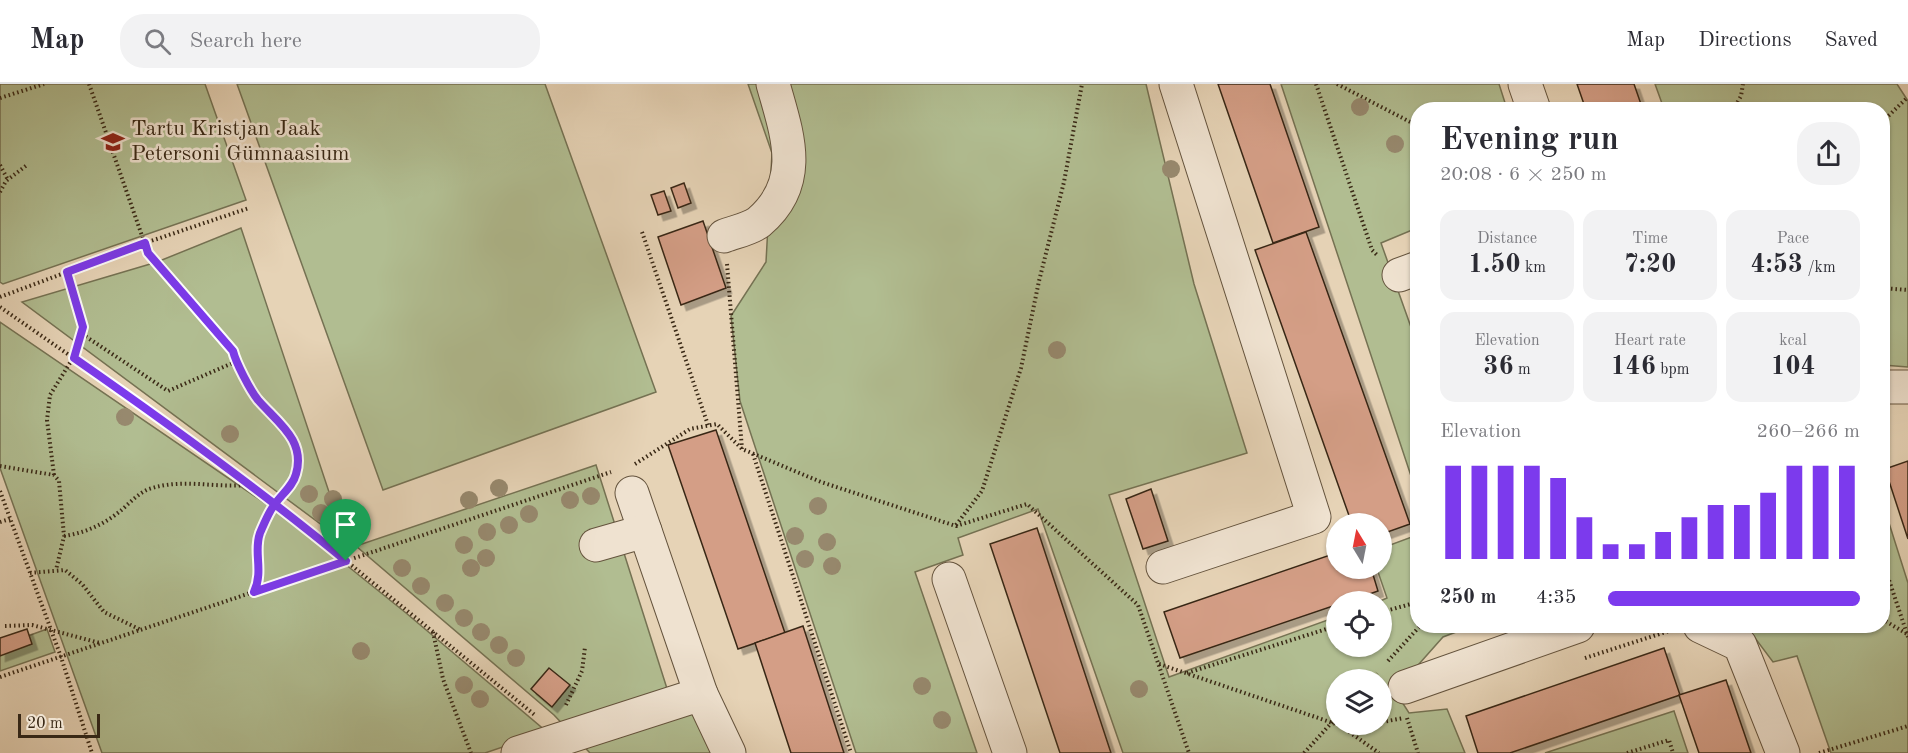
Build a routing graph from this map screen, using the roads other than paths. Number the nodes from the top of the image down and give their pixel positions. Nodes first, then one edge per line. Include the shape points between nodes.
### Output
1 (773, 84) edge
2 (1176, 84) edge
3 (1525, 84) edge
4 (1531, 102) edge
5 (724, 236) road end
6 (1890, 387) edge
7 (1908, 387) edge
8 (623, 477) road end
9 (645, 531) junction
10 (596, 545) dead end
11 (1163, 567) dead end
12 (949, 579) dead end
13 (1556, 633) edge
14 (1715, 633) edge
15 (1394, 685) road end
16 (701, 694) junction
17 (518, 753) edge
18 (729, 753) edge
19 (1010, 753) edge
20 (1783, 753) edge

1 - 5 street via 790,144 783,193 758,223
2 - 11 street via 1314,516
3 - 4 street
6 - 7 street
8 - 9 street
9 - 10 street
9 - 16 street
12 - 19 street
13 - 15 street
14 - 20 street via 1740,645
16 - 17 street via 552,730
16 - 18 street

